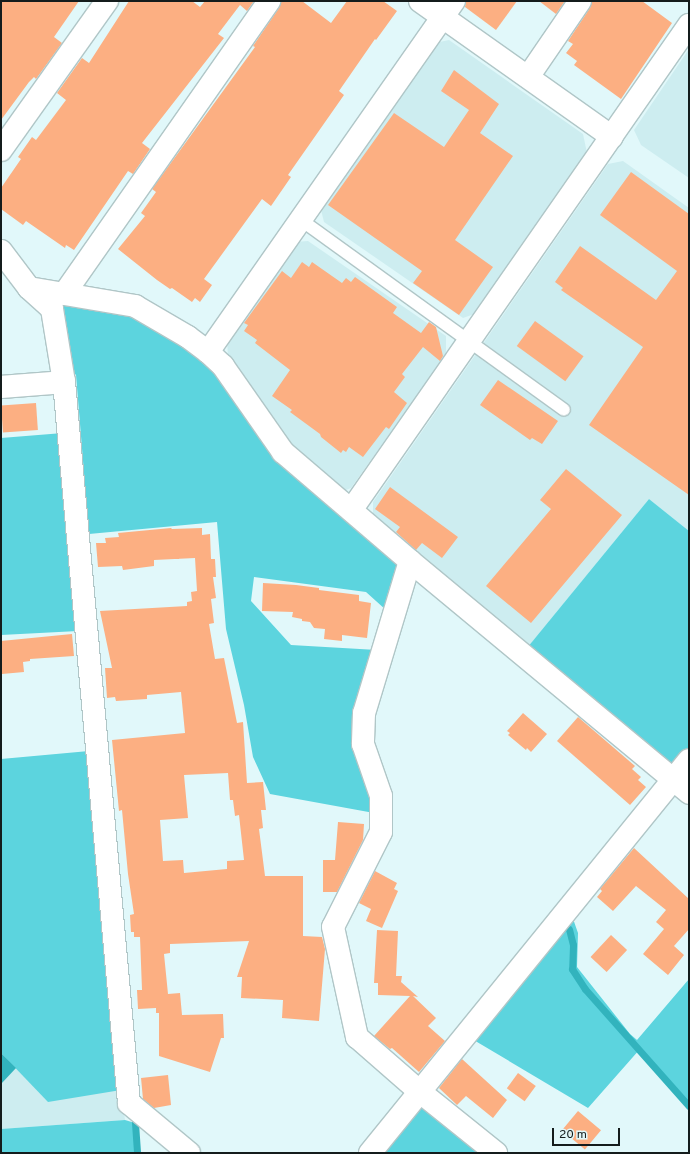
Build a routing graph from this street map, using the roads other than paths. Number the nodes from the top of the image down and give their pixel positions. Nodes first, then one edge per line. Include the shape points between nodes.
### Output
1 (107, 1) edge
2 (269, 1) edge
3 (420, 1) edge
4 (580, 1) edge
5 (448, 9) edge
6 (689, 25) edge
7 (528, 77) junction
8 (612, 137) junction
9 (1, 150) edge
10 (301, 220) junction
11 (1, 251) edge
12 (29, 288) junction
13 (64, 294) junction
14 (469, 341) junction
15 (208, 352) junction
16 (64, 382) junction
17 (1, 386) edge
18 (564, 410) dead end
19 (352, 510) junction
20 (410, 561) junction
21 (689, 760) edge
22 (681, 786) edge
23 (419, 1091) junction
24 (189, 1153) edge
25 (370, 1153) edge
26 (496, 1153) edge

1 - 9 street
2 - 13 street
3 - 5 street
4 - 7 street
5 - 7 street
5 - 10 street
6 - 8 street
7 - 8 street
8 - 14 street
10 - 14 lane
10 - 15 street
11 - 12 street
12 - 13 street
12 - 16 street via 52,309
13 - 15 street via 135,306 188,337
14 - 18 lane
14 - 19 street
15 - 19 street via 224,366 284,452
16 - 17 street
16 - 24 street via 128,1103
19 - 20 street
20 - 22 street
20 - 23 street via 364,713 363,744 381,796 381,832 334,927 358,1037
21 - 22 street
22 - 23 street
23 - 25 street
23 - 26 street

